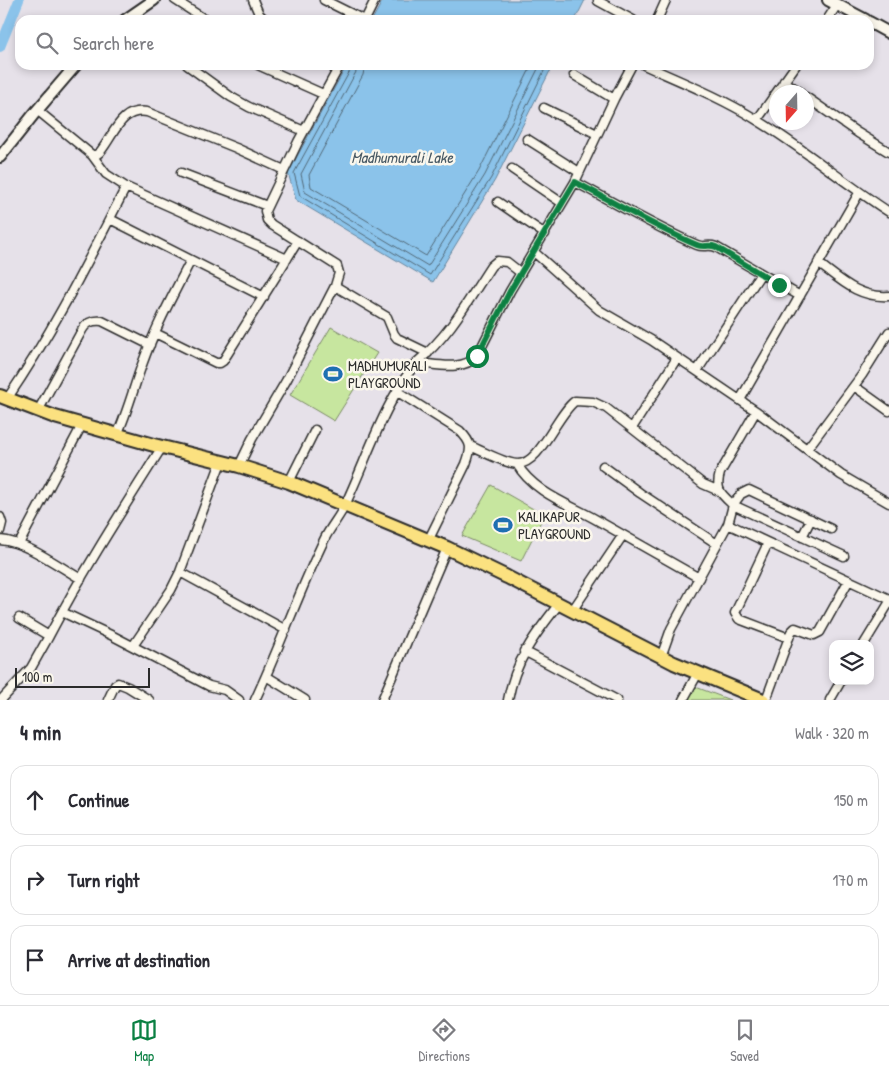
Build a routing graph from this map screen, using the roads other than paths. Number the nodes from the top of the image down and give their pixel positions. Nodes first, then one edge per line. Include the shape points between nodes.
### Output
1 (154, 0) edge
2 (175, 0) edge
3 (253, 0) edge
4 (324, 0) edge
5 (375, 0) edge
6 (666, 0) edge
7 (598, 2) dead end
8 (832, 3) edge
9 (134, 15) edge
10 (198, 15) edge
11 (260, 15) edge
12 (354, 15) edge
13 (367, 15) edge
14 (623, 15) edge
15 (659, 15) edge
16 (828, 15) edge
17 (855, 15) edge
18 (874, 25) edge
19 (889, 33) edge
20 (72, 70) edge
21 (194, 70) edge
22 (269, 70) edge
23 (337, 70) edge
24 (629, 70) edge
25 (656, 70) edge
26 (792, 70) edge
27 (574, 75) dead end
28 (784, 81) junction
29 (790, 85) edge
30 (323, 94) junction
31 (614, 99) junction
32 (814, 103) edge
33 (544, 108) dead end
34 (37, 110) junction
35 (757, 120) junction
36 (304, 131) junction
37 (597, 134) junction
38 (527, 139) dead end
39 (889, 152) edge
40 (92, 155) junction
41 (0, 157) edge
42 (512, 169) dead end
43 (284, 170) junction
44 (580, 172) junction
45 (181, 173) dead end
46 (575, 182) junction
47 (126, 187) junction
48 (859, 193) junction
49 (498, 202) dead end
50 (562, 203) junction
51 (267, 206) junction
52 (889, 212) edge
53 (110, 219) junction
54 (545, 234) junction
55 (298, 241) junction
56 (534, 252) junction
57 (287, 259) junction
58 (191, 260) junction
59 (818, 263) junction
60 (521, 273) junction
61 (760, 274) junction
62 (335, 286) junction
63 (800, 296) junction
64 (889, 296) edge
65 (264, 297) junction
66 (889, 332) edge
67 (155, 333) junction
68 (150, 345) junction
69 (428, 353) junction
70 (677, 358) junction
71 (416, 363) junction
72 (697, 371) junction
73 (854, 386) junction
74 (398, 392) junction
75 (4, 398) edge
76 (740, 400) junction
77 (38, 411) junction
78 (756, 411) junction
79 (889, 411) edge
80 (82, 425) junction
81 (632, 428) junction
82 (316, 430) dead end
83 (117, 435) junction
84 (470, 446) junction
85 (162, 447) junction
86 (807, 449) junction
87 (221, 462) junction
88 (517, 464) junction
89 (239, 466) junction
90 (603, 466) dead end
91 (290, 482) junction
92 (719, 491) junction
93 (889, 502) edge
94 (346, 505) junction
95 (733, 505) junction
96 (0, 517) edge
97 (811, 520) junction
98 (728, 524) junction
99 (830, 529) dead end
100 (0, 531) edge
101 (622, 535) junction
102 (802, 537) junction
103 (0, 540) edge
104 (428, 541) junction
105 (768, 543) junction
106 (19, 544) junction
107 (717, 544) junction
108 (447, 548) junction
109 (844, 556) dead end
110 (180, 572) junction
111 (699, 578) junction
112 (81, 579) junction
113 (849, 580) junction
114 (889, 599) edge
115 (559, 604) junction
116 (889, 604) edge
117 (572, 611) junction
118 (62, 612) junction
119 (19, 618) dead end
120 (286, 630) junction
121 (49, 636) junction
122 (789, 638) junction
123 (866, 640) edge
124 (133, 646) junction
125 (524, 651) junction
126 (661, 656) junction
127 (698, 673) junction
128 (266, 676) junction
129 (839, 685) edge
130 (2, 700) edge
131 (108, 700) edge
132 (149, 700) edge
133 (239, 700) edge
134 (255, 700) edge
135 (305, 700) edge
136 (382, 700) edge
137 (508, 700) edge
138 (617, 700) edge
139 (683, 700) edge
140 (765, 700) edge
141 (830, 700) edge

1 - 9 street
2 - 10 street
3 - 11 street
4 - 12 street
5 - 13 street
6 - 15 street
7 - 14 street
8 - 16 street
8 - 17 street
18 - 19 street
20 - 34 street
21 - 36 street via 248,107
22 - 30 street
23 - 30 street
24 - 31 street
25 - 35 street via 702,90
26 - 28 street
27 - 31 street
28 - 29 street
28 - 35 street
30 - 36 street
31 - 37 street
32 - 39 street
33 - 37 street
34 - 40 street
34 - 41 street
35 - 48 street
36 - 43 street
37 - 44 street
38 - 44 street
40 - 43 street via 100,152 128,114 140,111
40 - 47 street via 106,174
42 - 50 street
43 - 51 street
44 - 46 street
45 - 51 street
46 - 50 street
46 - 61 street via 697,245 716,247
47 - 53 street
47 - 57 street
48 - 52 street
48 - 59 street
49 - 54 street
50 - 54 street
51 - 55 street via 267,220
53 - 58 street
53 - 75 street via 45,340
54 - 56 street
55 - 57 street
55 - 62 street via 337,266 339,274
56 - 60 street
56 - 70 street via 599,310
57 - 65 street
58 - 65 street
58 - 67 street
59 - 63 street
59 - 64 street via 857,291 871,296
60 - 69 street via 507,262 497,260 449,331
60 - 71 street via 471,363 459,366
61 - 63 street
61 - 72 street
62 - 69 street via 387,317 397,338
62 - 89 street
63 - 76 street
65 - 67 street via 220,363
66 - 73 street
67 - 68 street
68 - 77 street via 102,321 88,323 80,332
68 - 83 street
69 - 71 street
70 - 72 street
70 - 81 street
71 - 74 street
72 - 76 street
73 - 79 street
73 - 86 street
74 - 84 street via 460,431 468,438
74 - 94 street
75 - 77 main road
76 - 78 street
77 - 80 main road
78 - 86 street
78 - 92 street via 720,473
80 - 83 main road
80 - 106 street
81 - 88 street via 606,408 593,402 575,401 562,414 532,460
81 - 92 street via 703,484
82 - 91 street
83 - 85 main road
84 - 88 street
84 - 104 street via 466,464
85 - 87 main road
85 - 112 street
86 - 93 street via 841,475
87 - 89 main road
87 - 110 street
88 - 101 street via 531,481
89 - 91 main road
90 - 107 street
91 - 94 main road
92 - 95 street
94 - 104 main road
94 - 120 street via 325,537
95 - 97 street via 741,494 749,490
95 - 98 street
95 - 102 street
96 - 100 street
97 - 99 street
97 - 102 street
98 - 105 street
98 - 107 street
101 - 111 street
101 - 117 street
102 - 109 street
103 - 106 street
104 - 108 main road
105 - 113 street
105 - 122 street via 735,614 739,619
106 - 112 street
107 - 111 street
108 - 115 main road
108 - 136 street
110 - 120 street
110 - 124 street
111 - 126 street via 671,629
112 - 118 street
113 - 114 street
113 - 122 street via 820,632 814,635 795,628
115 - 117 main road
115 - 125 street
116 - 123 street
117 - 126 main road
118 - 121 street
118 - 124 street
119 - 121 street
120 - 128 street
121 - 130 street via 30,668
122 - 140 street
124 - 133 street via 209,686 225,690
125 - 137 street
125 - 138 street
126 - 127 main road
127 - 139 street
127 - 140 main road
128 - 134 street
128 - 135 street
129 - 141 street
131 - 132 street via 118,683

